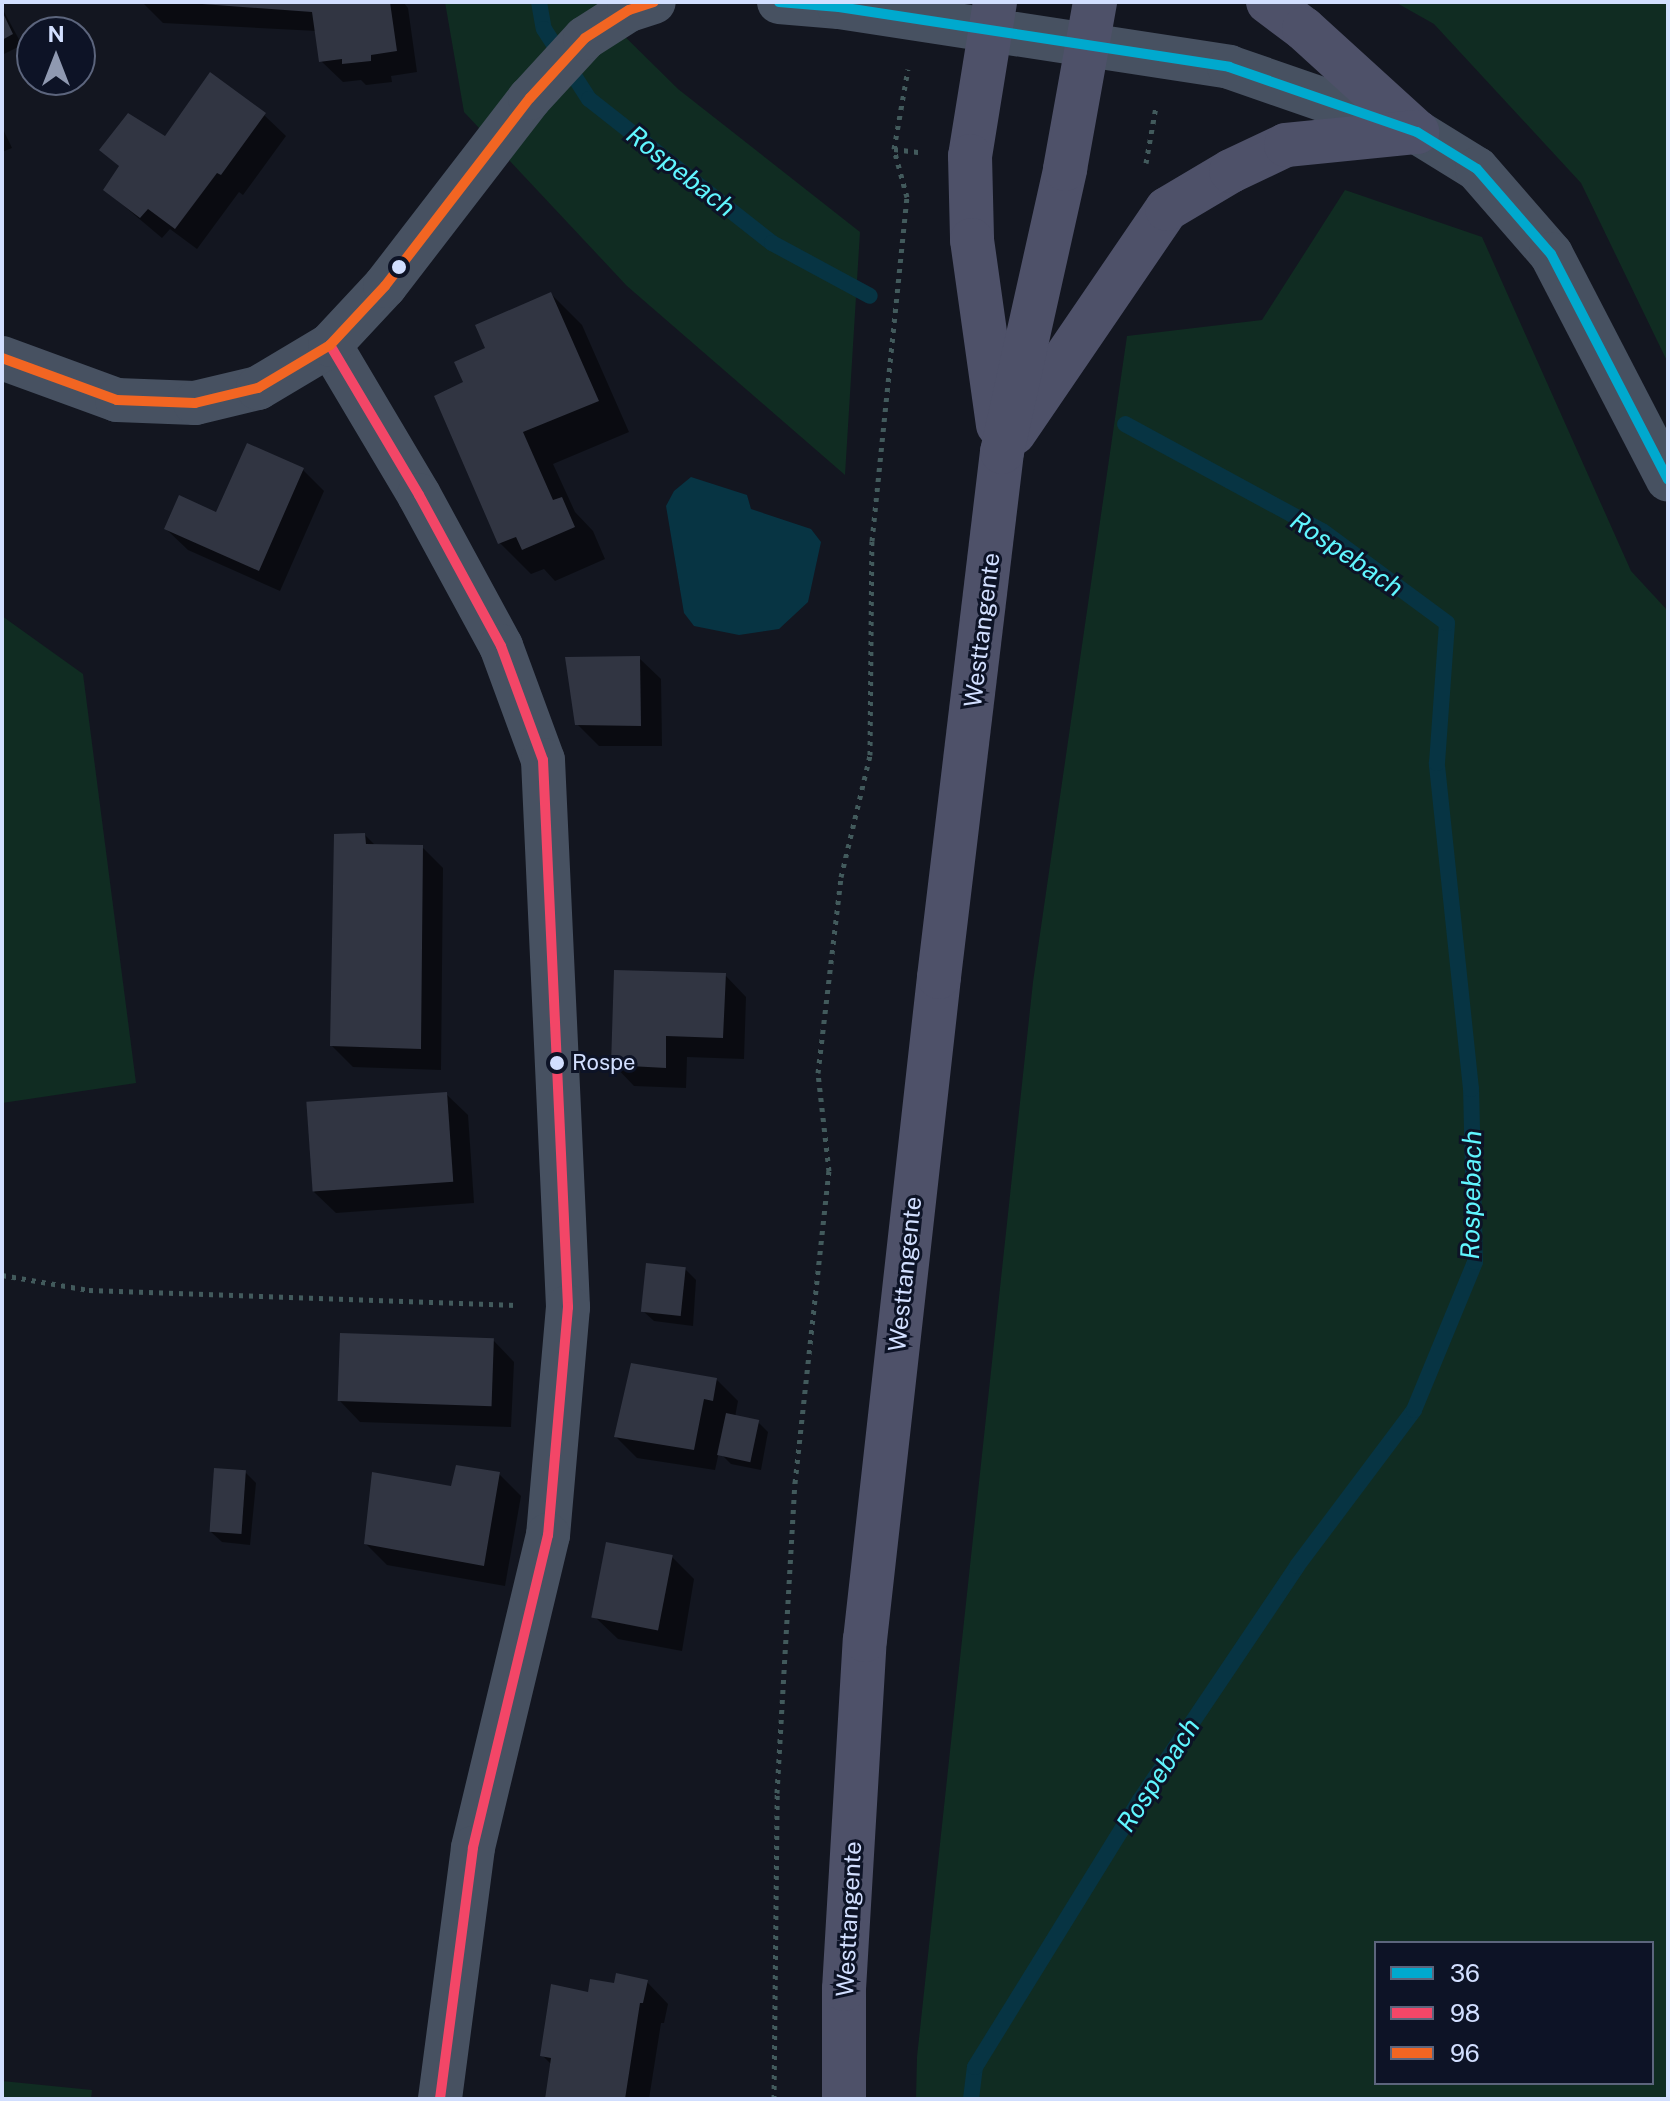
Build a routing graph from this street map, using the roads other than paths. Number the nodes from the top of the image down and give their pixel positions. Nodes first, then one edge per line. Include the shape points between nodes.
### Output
1 (654, 2) edge
2 (779, 2) edge
3 (1268, 2) edge
4 (992, 17) edge
5 (1090, 23) edge
6 (1417, 132) junction
7 (330, 345) junction
8 (2, 358) edge
9 (1002, 452) junction
10 (1668, 480) edge
11 (440, 2099) edge
12 (844, 2099) edge

1 - 7 street via 629,10 585,38 530,98 385,286
2 - 4 street via 916,20
3 - 6 main road
4 - 5 street
4 - 9 main road, Westtangente via 970,156 972,240
5 - 6 street
5 - 9 main road, Westtangente via 1065,169
6 - 9 main road via 1286,145 1167,209
6 - 10 street via 1477,169 1551,254
7 - 8 street via 258,388 195,403 117,400
7 - 11 street via 501,646 543,760 568,1307 548,1535 473,1848
9 - 12 main road, Westtangente via 865,1640 844,1989

